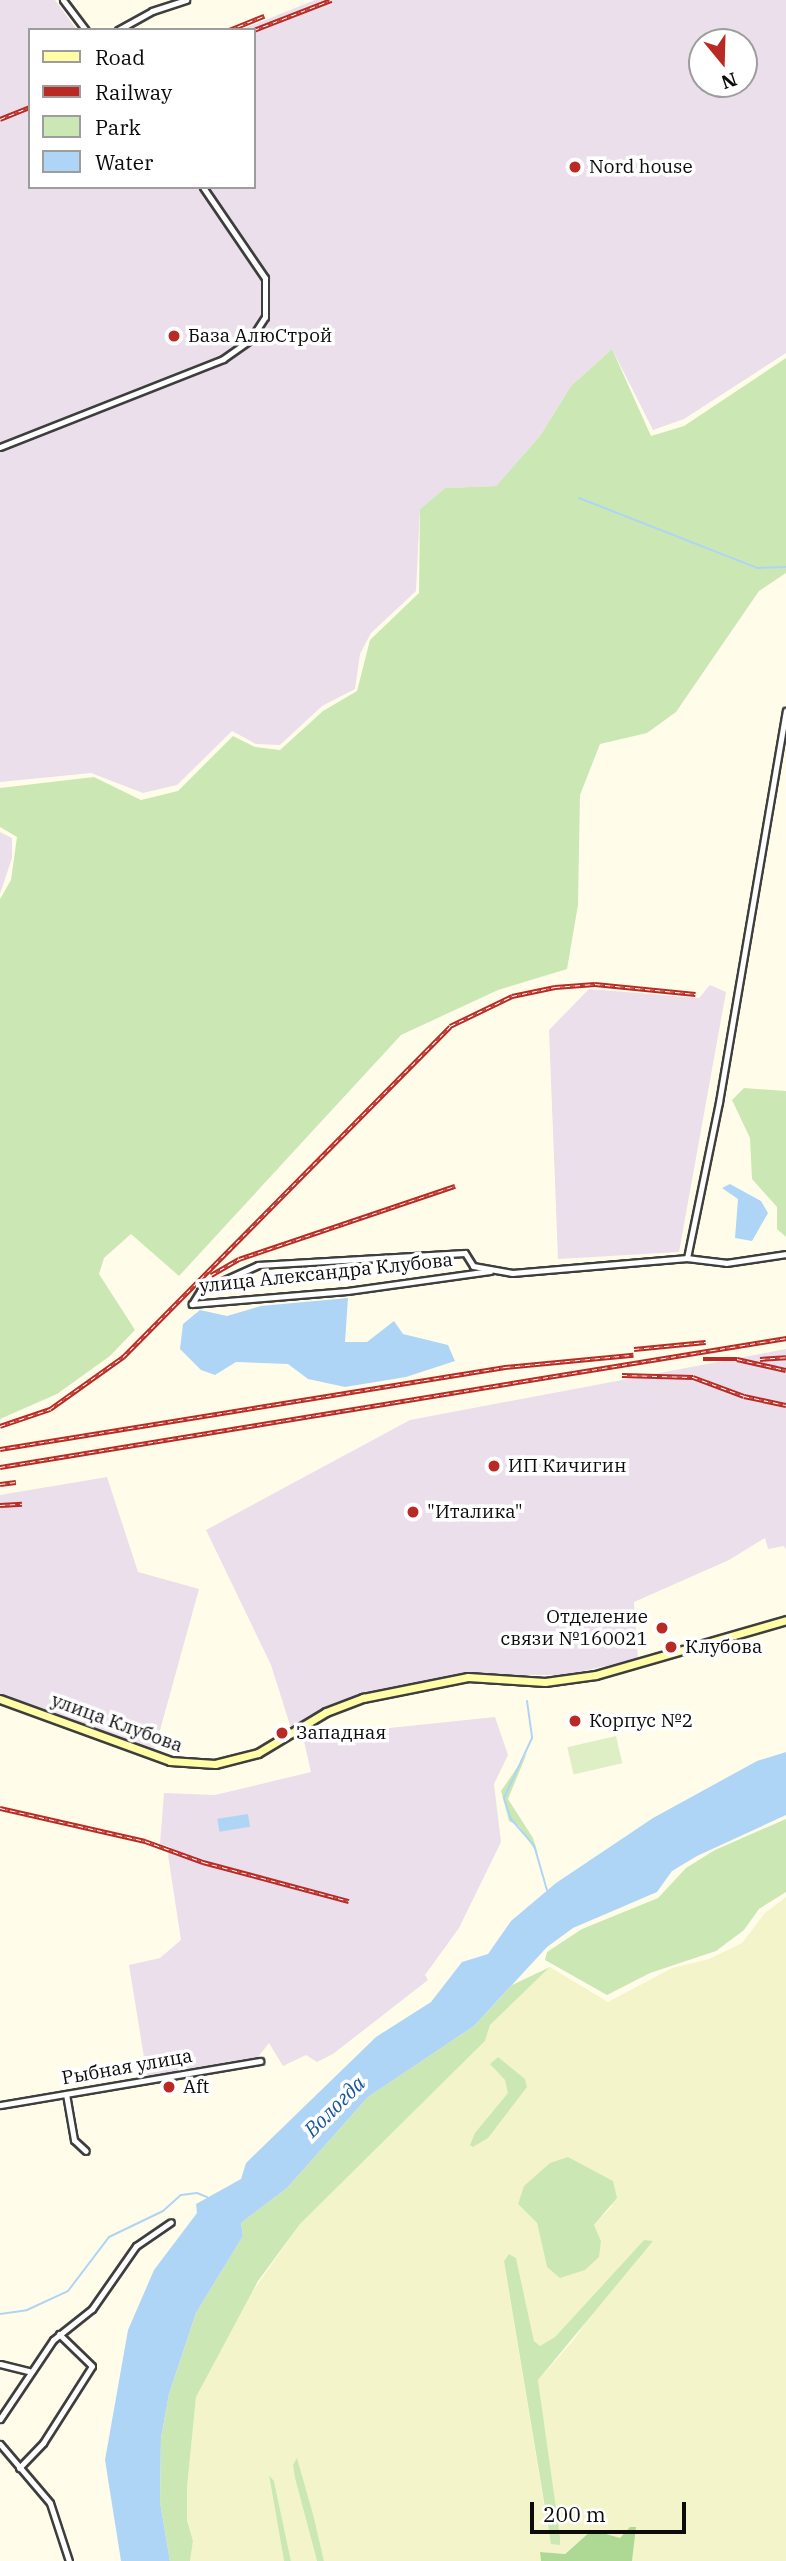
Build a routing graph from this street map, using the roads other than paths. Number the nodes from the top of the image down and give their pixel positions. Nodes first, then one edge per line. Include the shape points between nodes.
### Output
1 (63, 0) edge
2 (186, 0) edge
3 (84, 28) edge
4 (122, 28) edge
5 (204, 189) edge
6 (0, 447) edge
7 (786, 712) edge
8 (786, 1254) edge
9 (687, 1258) junction
10 (490, 1271) junction
11 (786, 1620) edge
12 (0, 1699) edge
13 (260, 2061) dead end
14 (66, 2094) junction
15 (0, 2105) edge
16 (86, 2151) dead end
17 (171, 2222) dead end
18 (59, 2334) junction
19 (0, 2364) edge
20 (29, 2371) junction
21 (0, 2419) edge
22 (0, 2444) edge
23 (19, 2468) junction
24 (69, 2561) edge

1 - 3 street
2 - 4 street
5 - 6 street via 258,262 267,306 260,329 238,351
7 - 9 street
8 - 9 street, улица Александра Клубова via 726,1263
9 - 10 street, улица Александра Клубова
10 - 10 street, улица Александра Клубова via 473,1266 466,1253 258,1265 200,1291 191,1304 347,1291
11 - 12 main road, улица Клубова via 596,1675 550,1682 479,1676 363,1698 326,1712 258,1753 215,1764 170,1761
13 - 14 street, Рыбная улица
14 - 15 street, Рыбная улица
14 - 16 street via 74,2140
17 - 18 street via 129,2255 92,2309
18 - 20 street
18 - 23 street via 92,2366 43,2442
19 - 20 street
20 - 21 street
22 - 23 street
23 - 24 street via 50,2503

